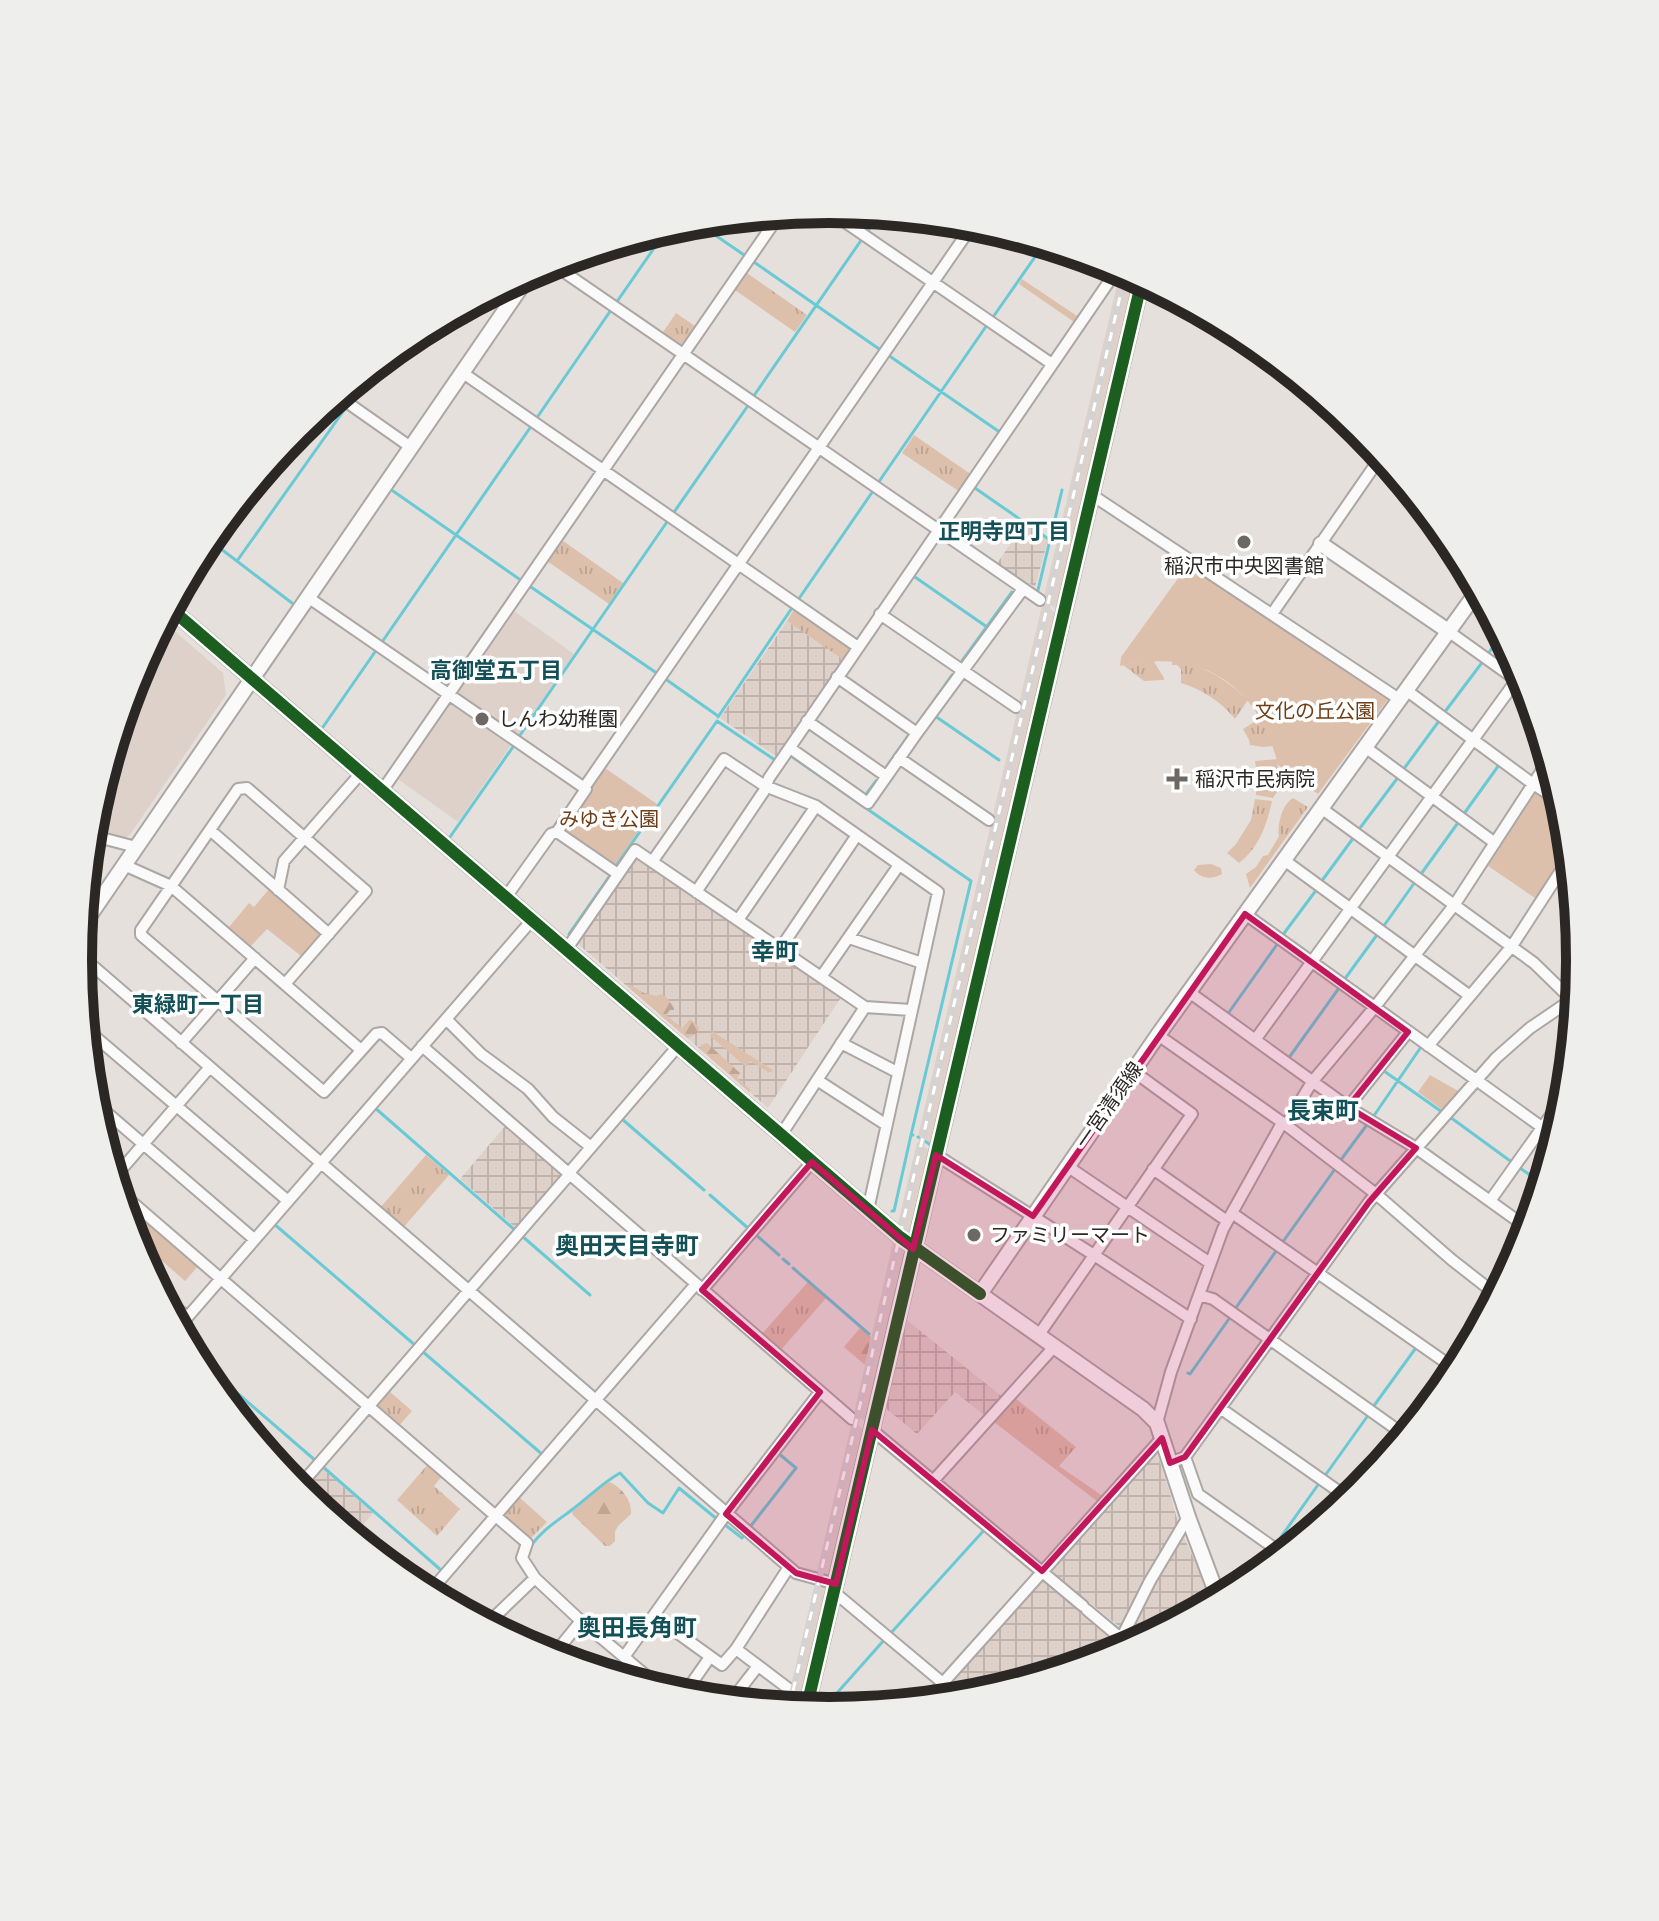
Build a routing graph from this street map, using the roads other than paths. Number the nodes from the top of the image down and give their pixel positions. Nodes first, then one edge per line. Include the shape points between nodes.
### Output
1 (847, 224) edge
2 (772, 226) edge
3 (965, 236) edge
4 (564, 272) edge
5 (1111, 279) edge
6 (933, 283) junction
7 (1139, 291) edge
8 (518, 292) edge
9 (683, 355) junction
10 (1052, 364) junction
11 (463, 373) junction
12 (347, 403) edge
13 (412, 448) junction
14 (819, 448) junction
15 (1375, 465) edge
16 (604, 470) junction
17 (1092, 495) junction
18 (938, 530) junction
19 (1321, 544) junction
20 (739, 564) junction
21 (1023, 589) junction
22 (309, 598) junction
23 (1472, 599) edge
24 (1040, 600) dead end
25 (880, 614) junction
26 (1272, 614) junction
27 (178, 615) edge
28 (1448, 631) junction
29 (858, 647) junction
30 (1506, 667) edge
31 (962, 672) junction
32 (837, 677) junction
33 (252, 678) junction
34 (1514, 685) edge
35 (449, 694) junction
36 (1403, 695) junction
37 (1016, 707) dead end
38 (807, 721) junction
39 (917, 733) junction
40 (1473, 740) junction
41 (1365, 747) junction
42 (790, 748) junction
43 (899, 758) junction
44 (1542, 770) edge
45 (361, 773) junction
46 (886, 776) junction
47 (1533, 784) junction
48 (765, 786) junction
49 (584, 788) junction
50 (382, 791) junction
51 (1547, 793) edge
52 (1432, 796) junction
53 (816, 806) junction
54 (1321, 808) junction
55 (989, 820) dead end
56 (210, 830) junction
57 (557, 832) junction
58 (857, 835) junction
59 (303, 837) junction
60 (102, 838) edge
61 (1495, 843) junction
62 (136, 847) junction
63 (1388, 856) junction
64 (1284, 860) junction
65 (652, 862) junction
66 (124, 865) junction
67 (899, 865) junction
68 (1561, 870) edge
69 (618, 874) junction
70 (171, 886) junction
71 (278, 890) junction
72 (696, 892) junction
73 (506, 897) junction
74 (1455, 904) junction
75 (1351, 908) junction
76 (94, 909) edge
77 (1245, 914) junction
78 (532, 920) junction
79 (738, 920) junction
80 (329, 934) junction
81 (849, 938) junction
82 (1512, 946) junction
83 (780, 949) junction
84 (566, 950) junction
85 (1415, 956) junction
86 (255, 958) junction
87 (1311, 962) junction
88 (922, 963) junction
89 (92, 966) edge
90 (821, 977) junction
91 (285, 984) junction
92 (1566, 990) edge
93 (1189, 992) junction
94 (1470, 996) junction
95 (218, 1001) junction
96 (1565, 1005) edge
97 (865, 1007) junction
98 (1374, 1008) junction
99 (911, 1010) junction
100 (446, 1019) junction
101 (1408, 1032) junction
102 (1158, 1035) junction
103 (96, 1038) edge
104 (1255, 1040) junction
105 (181, 1043) junction
106 (841, 1043) junction
107 (422, 1046) junction
108 (678, 1046) junction
109 (1428, 1046) junction
110 (361, 1050) junction
111 (411, 1058) junction
112 (210, 1067) junction
113 (1133, 1071) junction
114 (897, 1072) junction
115 (817, 1080) junction
116 (1477, 1080) junction
117 (1312, 1082) junction
118 (177, 1105) junction
119 (1348, 1107) junction
120 (108, 1114) edge
121 (1550, 1115) edge
122 (885, 1124) junction
123 (1284, 1124) junction
124 (1542, 1127) junction
125 (1547, 1131) edge
126 (781, 1135) junction
127 (144, 1144) junction
128 (591, 1147) junction
129 (1416, 1148) junction
130 (936, 1155) junction
131 (321, 1162) junction
132 (812, 1162) junction
133 (1067, 1166) junction
134 (122, 1169) edge
135 (1153, 1169) junction
136 (569, 1174) junction
137 (1376, 1194) junction
138 (288, 1201) junction
139 (1490, 1201) junction
140 (133, 1203) edge
141 (1127, 1207) junction
142 (868, 1210) junction
143 (1033, 1216) junction
144 (1230, 1217) junction
145 (1519, 1222) edge
146 (254, 1239) junction
147 (914, 1247) junction
148 (1094, 1255) junction
149 (1210, 1263) junction
150 (1317, 1272) junction
151 (220, 1278) junction
152 (699, 1287) junction
153 (1490, 1289) edge
154 (469, 1291) junction
155 (980, 1294) junction
156 (1199, 1295) junction
157 (182, 1313) edge
158 (187, 1317) joint
159 (1191, 1319) junction
160 (1038, 1336) junction
161 (1268, 1339) junction
162 (1054, 1347) junction
163 (1447, 1363) edge
164 (820, 1392) junction
165 (595, 1400) junction
166 (369, 1406) junction
167 (1220, 1408) junction
168 (852, 1419) dead end
169 (1157, 1423) junction
170 (872, 1430) junction
171 (1398, 1430) edge
172 (1162, 1438) junction
173 (1185, 1457) junction
174 (1170, 1463) junction
175 (305, 1479) edge
176 (933, 1481) junction
177 (1340, 1492) edge
178 (726, 1514) junction
179 (495, 1516) junction
180 (1188, 1517) junction
181 (1275, 1548) edge
182 (789, 1567) junction
183 (1042, 1571) junction
184 (535, 1578) junction
185 (437, 1584) edge
186 (835, 1588) junction
187 (1215, 1589) edge
188 (654, 1616) junction
189 (494, 1617) edge
190 (581, 1621) junction
191 (1124, 1633) junction
192 (1126, 1636) edge
193 (560, 1647) edge
194 (736, 1649) junction
195 (710, 1657) junction
196 (626, 1659) junction
197 (758, 1666) junction
198 (621, 1668) edge
199 (644, 1674) edge
200 (943, 1682) junction
201 (691, 1685) edge
202 (950, 1688) edge
203 (789, 1689) dead end
204 (936, 1690) edge
205 (737, 1692) edge
206 (811, 1697) edge

1 - 6 street
2 - 9 street
3 - 6 street
4 - 9 street
5 - 10 street
6 - 10 street
6 - 14 street
7 - 17 street
8 - 11 street
9 - 14 street
9 - 16 street
10 - 18 street
11 - 13 street
11 - 16 street
12 - 13 street
13 - 22 street
14 - 18 street
14 - 20 street
15 - 19 street
16 - 20 street
16 - 35 street
17 - 26 street
17 - 130 street
18 - 21 street
18 - 25 street
19 - 26 street
19 - 28 street
20 - 29 street
20 - 49 street
21 - 24 street
21 - 31 street
22 - 33 street
22 - 35 street
23 - 28 street, 一宮清須線
25 - 29 street
25 - 31 street
26 - 36 street
27 - 33 street
28 - 30 street
28 - 36 street, 一宮清須線
29 - 32 street
31 - 37 street
31 - 39 street
32 - 38 street
32 - 39 street
33 - 45 street
33 - 62 street
34 - 40 street
35 - 49 street
35 - 50 street
36 - 40 street
36 - 41 street, 一宮清須線
38 - 42 street
38 - 46 street
39 - 43 street
40 - 47 street
40 - 52 street
41 - 52 street
41 - 54 street, 一宮清須線
42 - 46 street via 868,803
42 - 48 street
43 - 46 street
43 - 55 street
44 - 47 street
45 - 50 street
45 - 59 street
47 - 51 street
47 - 61 street
48 - 53 street
48 - 65 street via 724,759
48 - 72 street
49 - 57 street
50 - 73 street
52 - 61 street
52 - 63 street
53 - 58 street
53 - 79 street
54 - 63 street
54 - 64 street, 一宮清須線
56 - 59 street via 238,789 247,788
56 - 70 street
56 - 71 street
57 - 69 street
57 - 73 street
58 - 67 street
58 - 83 street
59 - 71 street via 284,861
59 - 80 street via 366,891
60 - 62 street
61 - 74 street
62 - 66 street
63 - 74 street
63 - 75 street
64 - 75 street
64 - 77 street, 一宮清須線
65 - 69 street via 635,850
65 - 72 street
66 - 70 street
66 - 76 street
67 - 81 street
67 - 88 street via 938,892
68 - 82 street
69 - 84 street
70 - 86 street
70 - 95 street via 141,935
71 - 80 street
72 - 79 street
73 - 78 street
74 - 82 street
74 - 85 street
75 - 85 street
75 - 87 street
77 - 87 street
77 - 93 street, 一宮清須線
78 - 84 street
78 - 100 street
79 - 83 street
80 - 91 street
81 - 88 street
81 - 90 street
82 - 92 street
82 - 94 street
83 - 90 street
84 - 108 street
85 - 94 street
85 - 98 street
86 - 91 street
86 - 95 street
87 - 98 street
87 - 104 street
88 - 99 street
89 - 105 street
90 - 97 street
91 - 110 street
93 - 102 street, 一宮清須線
93 - 104 street
94 - 109 street
95 - 105 street
95 - 110 street via 324,1092
96 - 116 street via 1530,1028
97 - 99 street
97 - 106 street
98 - 101 street
98 - 117 street
99 - 114 street
100 - 107 street
100 - 128 street
101 - 109 street
101 - 119 street
102 - 113 street, 一宮清須線
102 - 123 street
103 - 118 street
104 - 117 street
105 - 112 street
106 - 114 street
106 - 115 street
107 - 111 street
107 - 136 street
108 - 126 street
108 - 128 street
109 - 116 street
110 - 111 street via 382,1033
111 - 131 street
112 - 118 street
112 - 131 street
113 - 133 street, 一宮清須線
113 - 135 street via 1192,1114
114 - 122 street
115 - 122 street
115 - 126 street
116 - 124 street
116 - 129 street
117 - 119 street
117 - 123 street
118 - 127 street
118 - 138 street
119 - 129 street
120 - 127 street
121 - 124 street
122 - 142 street
123 - 137 street
123 - 144 street
124 - 125 street
124 - 139 street
126 - 132 street
127 - 134 street
127 - 146 street
128 - 136 street
129 - 137 street
129 - 139 street
130 - 143 street
130 - 147 street
131 - 138 street
131 - 154 street
132 - 142 street
132 - 152 street
133 - 141 street
133 - 143 street, 一宮清須線
135 - 141 street
135 - 144 street
136 - 152 street
136 - 154 street
137 - 150 street
137 - 153 street
138 - 146 street
139 - 145 street
140 - 151 street
141 - 148 street
141 - 149 street
142 - 147 street
143 - 148 street
143 - 155 street, 一宮清須線
144 - 149 street
144 - 150 street
146 - 151 street
147 - 155 street
147 - 170 street
148 - 159 street
148 - 160 street
149 - 156 street
150 - 161 street
150 - 163 street
151 - 158 street
151 - 166 street
152 - 164 street
152 - 165 street
154 - 165 street
154 - 166 street
155 - 160 street
156 - 159 street
156 - 161 street via 1213,1299
157 - 158 street
159 - 169 street
160 - 162 street
161 - 167 street
161 - 171 street
162 - 169 street
162 - 176 street
164 - 168 street
164 - 178 street
165 - 178 street
165 - 179 street
166 - 175 street
166 - 179 street
167 - 173 street
167 - 177 street
169 - 172 street
170 - 176 street
170 - 186 street
172 - 174 street
172 - 183 street
173 - 174 street
173 - 181 street via 1198,1494
174 - 180 street
176 - 183 street
178 - 182 street
178 - 188 street
179 - 184 street via 527,1543 522,1558
179 - 185 street
180 - 187 street
180 - 191 street
182 - 186 street
182 - 194 street
183 - 191 street via 1118,1636
183 - 200 street
184 - 189 street
184 - 190 street
186 - 200 street
186 - 206 street
188 - 195 street
188 - 196 street
190 - 193 street
190 - 196 street
191 - 192 street
194 - 195 street via 722,1665
194 - 197 street
195 - 201 street
196 - 198 street
196 - 199 street
197 - 203 street
197 - 205 street
200 - 202 street
200 - 204 street

